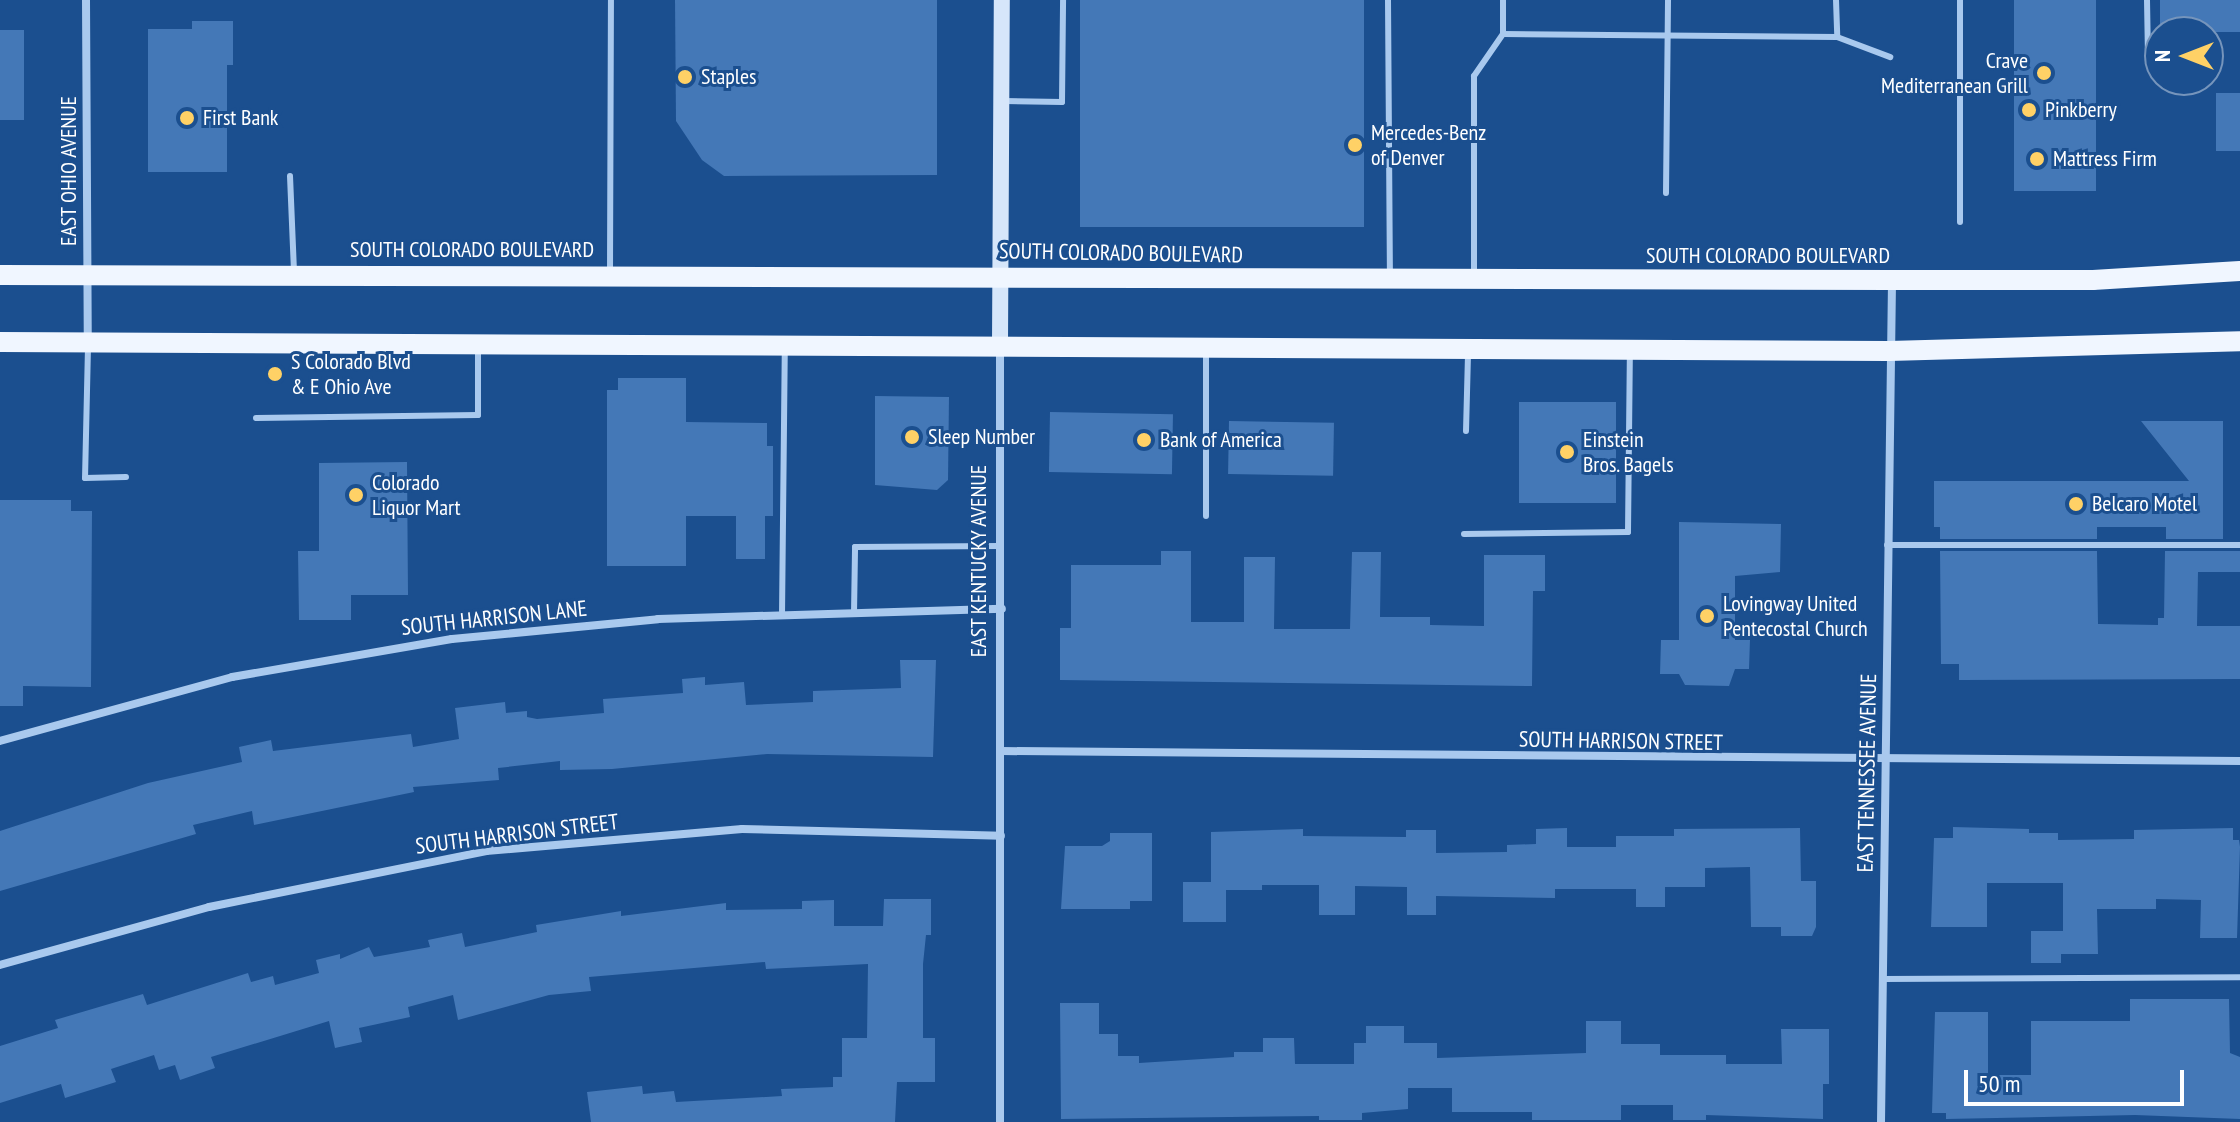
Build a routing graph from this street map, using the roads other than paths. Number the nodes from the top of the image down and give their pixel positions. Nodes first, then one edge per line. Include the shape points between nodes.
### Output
1 (86, 0) edge
2 (611, 0) edge
3 (1002, 0) edge
4 (1063, 0) edge
5 (1388, 0) edge
6 (1503, 0) edge
7 (1668, 0) edge
8 (1836, 0) edge
9 (1960, 0) edge
10 (1503, 34) junction
11 (1668, 35) junction
12 (1837, 37) junction
13 (1890, 57) dead end
14 (1002, 101) junction
15 (290, 176) dead end
16 (1666, 193) dead end
17 (1960, 222) dead end
18 (2240, 271) edge
19 (610, 273) junction
20 (88, 274) junction
21 (294, 274) junction
22 (1002, 274) junction
23 (0, 275) edge
24 (1390, 280) junction
25 (1474, 280) junction
26 (1892, 280) junction
27 (2240, 341) edge
28 (0, 342) edge
29 (88, 342) junction
30 (478, 342) junction
31 (785, 343) junction
32 (1000, 344) junction
33 (1206, 346) junction
34 (1468, 348) junction
35 (1630, 350) junction
36 (1889, 351) junction
37 (256, 418) dead end
38 (1466, 431) dead end
39 (126, 477) dead end
40 (1206, 516) dead end
41 (1464, 534) dead end
42 (1887, 545) junction
43 (2240, 545) edge
44 (1002, 546) junction
45 (1002, 609) junction
46 (854, 614) junction
47 (782, 616) junction
48 (0, 741) edge
49 (1002, 751) junction
50 (2240, 761) edge
51 (1885, 762) junction
52 (1001, 836) junction
53 (0, 965) edge
54 (2240, 977) edge
55 (1883, 979) junction
56 (1000, 1122) edge
57 (1881, 1122) edge

1 - 20 street, EAST OHIO AVENUE
2 - 19 lane
3 - 14 street, EAST KENTUCKY AVENUE
4 - 14 lane via 1062,102
5 - 24 lane
6 - 10 lane
7 - 11 lane
8 - 12 lane
9 - 17 lane
10 - 11 lane
10 - 25 lane via 1474,76
11 - 12 lane
11 - 16 lane
12 - 13 lane
14 - 22 street, EAST KENTUCKY AVENUE
15 - 21 lane
18 - 26 main road, SOUTH COLORADO BOULEVARD via 2093,280
19 - 21 main road, SOUTH COLORADO BOULEVARD
19 - 22 main road, SOUTH COLORADO BOULEVARD
20 - 21 main road, SOUTH COLORADO BOULEVARD
20 - 23 main road, SOUTH COLORADO BOULEVARD
20 - 29 street, EAST OHIO AVENUE
22 - 24 main road, SOUTH COLORADO BOULEVARD
22 - 32 street, EAST KENTUCKY AVENUE
24 - 25 main road, SOUTH COLORADO BOULEVARD
25 - 26 main road, SOUTH COLORADO BOULEVARD
26 - 36 street, EAST TENNESSEE AVENUE
27 - 36 main road
28 - 29 main road
29 - 30 main road
29 - 39 lane via 85,478
30 - 31 main road
30 - 37 lane via 478,415
31 - 32 main road
31 - 47 lane
32 - 33 main road
32 - 44 street, EAST KENTUCKY AVENUE
33 - 34 main road
33 - 40 lane
34 - 35 main road
34 - 38 lane
35 - 36 main road
35 - 41 lane via 1628,532
36 - 42 street, EAST TENNESSEE AVENUE
42 - 43 lane
42 - 51 street, EAST TENNESSEE AVENUE
44 - 45 street, EAST KENTUCKY AVENUE
44 - 46 lane via 855,547
45 - 46 street, SOUTH HARRISON LANE
45 - 49 street, EAST KENTUCKY AVENUE
46 - 47 street, SOUTH HARRISON LANE
47 - 48 street, SOUTH HARRISON LANE via 644,620 348,654 196,686
49 - 51 street, SOUTH HARRISON STREET
49 - 52 street, EAST KENTUCKY AVENUE
50 - 51 street, SOUTH HARRISON STREET
51 - 55 street, EAST TENNESSEE AVENUE
52 - 53 street, SOUTH HARRISON STREET via 742,829 486,851 209,907
52 - 56 street, EAST KENTUCKY AVENUE
54 - 55 lane
55 - 57 street, EAST TENNESSEE AVENUE

